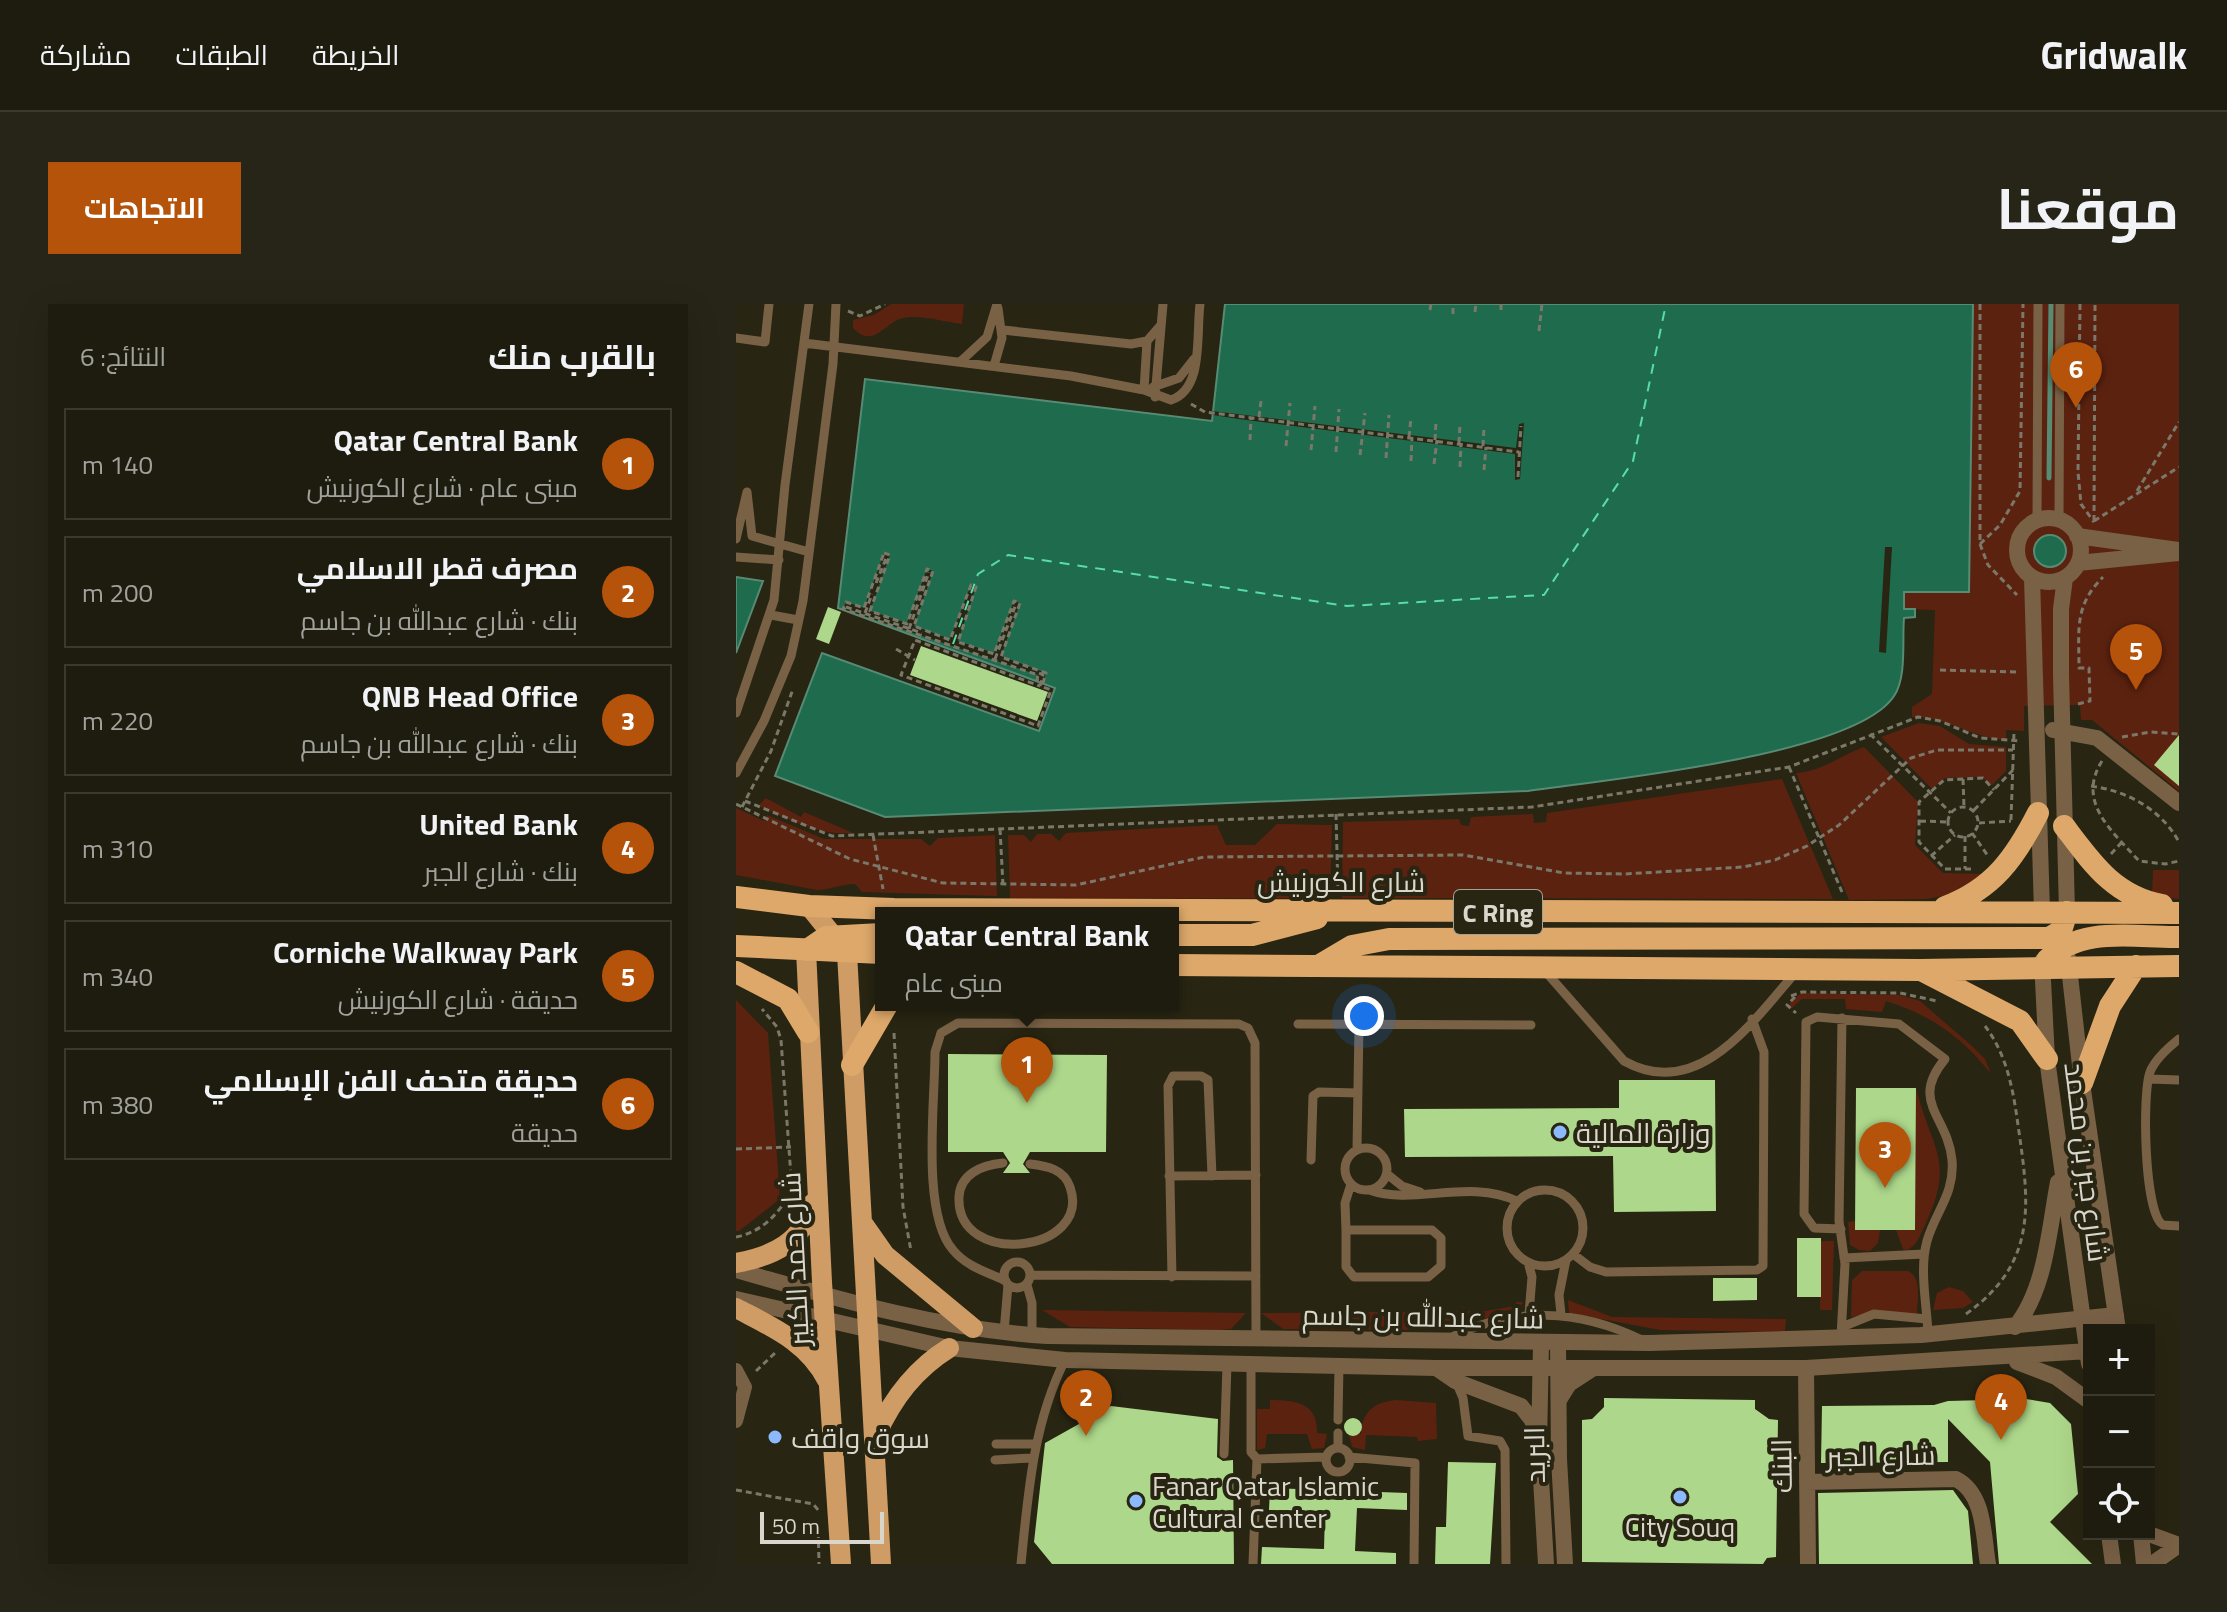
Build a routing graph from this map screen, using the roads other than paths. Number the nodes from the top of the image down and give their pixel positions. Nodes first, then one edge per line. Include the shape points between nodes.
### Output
1 (769, 304) edge
2 (809, 304) edge
3 (997, 304) edge
4 (1163, 304) edge
5 (1200, 304) edge
6 (2038, 304) edge
7 (2060, 304) edge
8 (836, 307) edge
9 (1161, 325) junction
10 (1003, 330) junction
11 (736, 338) edge
12 (1147, 341) junction
13 (804, 343) junction
14 (1131, 344) junction
15 (835, 348) junction
16 (1147, 359) junction
17 (1194, 359) junction
18 (960, 362) junction
19 (994, 366) junction
20 (1144, 390) junction
21 (1155, 392) junction
22 (2059, 520) junction
23 (2037, 521) junction
24 (2077, 536) junction
25 (736, 539) edge
26 (780, 546) junction
27 (809, 552) junction
28 (2179, 552) edge
29 (736, 557) edge
30 (779, 560) junction
31 (2078, 563) junction
32 (2032, 578) junction
33 (2065, 578) junction
34 (771, 615) junction
35 (798, 620) junction
36 (736, 713) edge
37 (2070, 731) junction
38 (2037, 736) junction
39 (736, 773) edge
40 (2179, 803) edge
41 (2038, 813) junction
42 (2064, 826) junction
43 (739, 895) edge
44 (1338, 902) junction
45 (809, 906) junction
46 (2179, 910) edge
47 (1932, 912) junction
48 (2042, 912) junction
49 (2067, 912) junction
50 (875, 935) edge
51 (1179, 935) edge
52 (2179, 937) edge
53 (2042, 938) junction
54 (840, 944) junction
55 (736, 946) edge
56 (806, 950) junction
57 (875, 952) edge
58 (2068, 955) junction
59 (1179, 965) edge
60 (1319, 965) junction
61 (1541, 965) junction
62 (2043, 966) junction
63 (2136, 966) junction
64 (2179, 966) edge
65 (1799, 969) junction
66 (1920, 970) junction
67 (736, 972) edge
68 (884, 1011) edge
69 (1842, 1018) junction
70 (1752, 1019) junction
71 (1298, 1024) dead end
72 (1359, 1024) junction
73 (1531, 1025) dead end
74 (808, 1032) junction
75 (2179, 1039) edge
76 (2047, 1059) junction
77 (852, 1065) junction
78 (2149, 1079) junction
79 (2179, 1080) edge
80 (2082, 1083) junction
81 (1358, 1093) junction
82 (1357, 1150) junction
83 (1311, 1160) dead end
84 (1003, 1163) dead end
85 (1030, 1164) dead end
86 (2060, 1169) junction
87 (1387, 1174) junction
88 (1256, 1175) junction
89 (1169, 1176) junction
90 (1212, 1176) junction
91 (817, 1183) junction
92 (1351, 1184) junction
93 (1369, 1190) junction
94 (1420, 1192) junction
95 (1517, 1201) junction
96 (864, 1225) junction
97 (2179, 1226) edge
98 (1841, 1229) junction
99 (1346, 1230) junction
100 (1007, 1243) junction
101 (1026, 1244) junction
102 (1924, 1254) junction
103 (1570, 1257) junction
104 (1844, 1258) junction
105 (1528, 1262) junction
106 (736, 1263) edge
107 (1007, 1267) junction
108 (736, 1270) edge
109 (1028, 1275) junction
110 (1256, 1276) junction
111 (1172, 1277) junction
112 (1007, 1283) junction
113 (822, 1293) junction
114 (736, 1299) edge
115 (867, 1305) junction
116 (736, 1308) edge
117 (1529, 1314) junction
118 (1561, 1314) junction
119 (2081, 1319) junction
120 (824, 1321) junction
121 (2117, 1323) edge
122 (1928, 1326) junction
123 (2015, 1327) junction
124 (973, 1328) junction
125 (869, 1330) junction
126 (2083, 1330) edge
127 (1004, 1332) junction
128 (1842, 1332) junction
129 (1032, 1335) junction
130 (1256, 1339) junction
131 (1440, 1343) junction
132 (1649, 1343) junction
133 (1541, 1344) junction
134 (1558, 1344) junction
135 (949, 1348) junction
136 (2083, 1356) edge
137 (2000, 1358) junction
138 (1065, 1360) junction
139 (1227, 1365) junction
140 (1251, 1365) junction
141 (1339, 1365) junction
142 (1436, 1368) junction
143 (1540, 1368) junction
144 (1558, 1368) junction
145 (1593, 1368) junction
146 (1806, 1368) junction
147 (740, 1376) edge
148 (1455, 1381) junction
149 (831, 1387) junction
150 (2083, 1397) edge
151 (1559, 1400) junction
152 (1338, 1420) dead end
153 (736, 1421) edge
154 (1338, 1433) dead end
155 (874, 1438) junction
156 (996, 1444) dead end
157 (1035, 1444) junction
158 (1539, 1445) junction
159 (1338, 1448) junction
160 (1224, 1454) dead end
161 (1326, 1457) junction
162 (1349, 1457) junction
163 (1032, 1458) junction
164 (1257, 1459) junction
165 (995, 1460) dead end
166 (1807, 1482) junction
167 (2155, 1536) edge
168 (2110, 1540) edge
169 (2142, 1540) edge
170 (2179, 1545) edge
171 (841, 1564) edge
172 (881, 1564) edge
173 (1021, 1564) edge
174 (1253, 1564) edge
175 (1414, 1564) edge
176 (1506, 1564) edge
177 (1546, 1564) edge
178 (1565, 1564) edge
179 (1808, 1564) edge
180 (1988, 1564) edge
181 (2113, 1564) edge
182 (2144, 1564) edge
183 (2152, 1564) edge

1 - 11 lane via 765,342
2 - 13 lane
3 - 10 lane
3 - 18 lane via 987,337
4 - 9 lane
5 - 17 lane
6 - 23 lane
7 - 22 lane
8 - 15 lane
9 - 12 lane
9 - 21 lane
10 - 14 lane
10 - 19 lane
12 - 14 lane
12 - 16 lane
13 - 15 lane
13 - 26 lane
14 - 16 lane
15 - 18 lane
15 - 27 lane
16 - 20 lane
17 - 21 lane via 1179,378
17 - 21 lane via 1194,381 1178,397
18 - 19 lane
19 - 20 lane
20 - 21 lane
22 - 23 street
22 - 24 street
23 - 32 street via 2021,533 2017,553
24 - 28 street
24 - 31 street
25 - 26 lane via 747,492 749,533
26 - 27 lane
26 - 30 lane
27 - 35 lane
28 - 31 street
29 - 30 lane
30 - 34 lane
31 - 33 street
32 - 33 street
32 - 38 street
33 - 37 street via 2061,609
34 - 35 lane
34 - 36 lane
35 - 39 lane via 791,656
37 - 38 street
37 - 40 street via 2112,747
37 - 42 street
38 - 41 street
41 - 47 highway via 2002,872 1972,896
41 - 48 street
42 - 46 highway via 2113,885 2141,900
42 - 49 street
43 - 45 highway, شارع الكورنيش / C Ring
44 - 45 highway, شارع الكورنيش / C Ring
44 - 47 highway, شارع الكورنيش / C Ring
44 - 51 highway via 1252,935
45 - 54 main road
46 - 49 highway, شارع الكورنيش / C Ring
47 - 48 highway, شارع الكورنيش / C Ring
48 - 49 highway, شارع الكورنيش / C Ring
48 - 53 street
49 - 53 highway via 2061,931
49 - 58 street
50 - 54 highway
52 - 58 highway via 2090,937
53 - 60 highway via 1389,939 1352,946
53 - 62 street
54 - 56 highway via 819,940
54 - 57 highway
54 - 77 main road
55 - 56 highway
56 - 74 main road, شارع حمد الكبير
58 - 62 highway
58 - 63 highway
58 - 80 street, شارع جبر بن محمد
59 - 60 highway, C Ring
60 - 61 highway, C Ring
61 - 65 highway, C Ring
61 - 70 lane via 1612,1049 1655,1074 1704,1063
62 - 66 highway, C Ring
62 - 76 street, شارع جبر بن محمد
63 - 64 highway
63 - 80 highway via 2110,1006
65 - 66 highway, C Ring
65 - 70 lane
66 - 76 highway via 2020,1021
67 - 74 highway via 788,999
68 - 77 highway
69 - 98 lane
69 - 98 lane via 1813,1017 1806,1026 1804,1214 1814,1228
69 - 102 lane via 1899,1024 1945,1059 1927,1088 1949,1144 1952,1179
70 - 103 lane via 1764,1052 1763,1266 1606,1272
71 - 72 lane
72 - 73 lane
72 - 81 lane
74 - 91 main road, شارع حمد الكبير
75 - 78 lane via 2154,1065
76 - 86 street, شارع جبر بن محمد
77 - 96 main road
78 - 79 lane
78 - 97 lane via 2153,1214 2163,1225
80 - 121 street, شارع جبر بن محمد
81 - 82 lane
81 - 83 lane via 1313,1096
82 - 87 lane via 1379,1153
82 - 92 lane via 1345,1166
84 - 100 lane via 983,1166 968,1176 959,1203 971,1231
85 - 101 lane via 1058,1171 1073,1202 1062,1227
86 - 119 street, شارع جبر بن محمد
86 - 123 street via 2036,1285
87 - 93 lane
87 - 94 lane
88 - 90 lane
88 - 110 lane
88 - 112 lane via 1255,1043 1248,1028 949,1026 935,1052 934,1211 954,1251
89 - 90 lane
89 - 90 lane via 1169,1079 1201,1076 1211,1089
89 - 111 lane
91 - 106 main road via 800,1233 773,1253
91 - 113 main road, شارع حمد الكبير
92 - 93 lane
92 - 99 lane
93 - 94 lane via 1389,1196
94 - 95 lane via 1493,1193
95 - 103 lane via 1547,1189 1575,1204 1583,1224
95 - 105 lane via 1507,1234
96 - 115 main road
96 - 124 main road via 891,1261
98 - 104 lane
99 - 99 lane via 1432,1230 1441,1238 1441,1266 1428,1277 1354,1277 1346,1267
100 - 101 lane
100 - 107 lane
101 - 109 lane
102 - 104 lane
102 - 122 lane
103 - 105 lane via 1540,1266
103 - 118 lane via 1559,1295
104 - 128 lane
105 - 117 lane
107 - 109 lane via 1019,1262
107 - 112 lane
108 - 113 street, شارع عبدالله بن جاسم
109 - 111 lane
109 - 112 lane via 1018,1288
109 - 129 lane
110 - 111 lane
110 - 130 lane
112 - 127 lane
113 - 115 street, شارع عبدالله بن جاسم
113 - 120 main road, شارع حمد الكبير
114 - 120 street, شارع عبدالله بن جاسم
115 - 124 street, شارع عبدالله بن جاسم
115 - 125 main road
116 - 149 main road via 791,1338 820,1365
117 - 118 lane
117 - 131 lane via 1468,1328
118 - 132 lane via 1591,1319
119 - 121 street, شارع عبدالله بن جاسم
119 - 123 street, شارع عبدالله بن جاسم
119 - 126 street, شارع جبر بن محمد
120 - 125 street, شارع عبدالله بن جاسم
120 - 149 main road, شارع حمد الكبير
122 - 123 street, شارع عبدالله بن جاسم
122 - 128 street, شارع عبدالله بن جاسم
124 - 127 street, شارع عبدالله بن جاسم
125 - 135 street, شارع عبدالله بن جاسم
125 - 155 main road
127 - 129 street, شارع عبدالله بن جاسم
128 - 132 street, شارع عبدالله بن جاسم
129 - 130 street, شارع عبدالله بن جاسم
130 - 131 street, شارع عبدالله بن جاسم
131 - 133 street, شارع عبدالله بن جاسم
132 - 134 street, شارع عبدالله بن جاسم
133 - 134 street, شارع عبدالله بن جاسم
133 - 143 street, البريد
134 - 144 street, البريد
135 - 138 street, شارع عبدالله بن جاسم
135 - 155 main road via 899,1393
136 - 137 street, شارع عبدالله بن جاسم
137 - 146 street, شارع عبدالله بن جاسم
137 - 150 street via 2056,1377
138 - 139 street, شارع عبدالله بن جاسم
138 - 157 lane
139 - 140 street, شارع عبدالله بن جاسم
139 - 160 lane
140 - 141 street, شارع عبدالله بن جاسم
140 - 164 lane via 1251,1452
141 - 142 street, شارع عبدالله بن جاسم
141 - 152 lane
142 - 143 street, شارع عبدالله بن جاسم
142 - 148 street
143 - 144 street, شارع عبدالله بن جاسم
143 - 158 street, البريد
144 - 145 street, شارع عبدالله بن جاسم
144 - 151 street, البريد
145 - 146 street, شارع عبدالله بن جاسم
145 - 151 street via 1576,1377
146 - 166 street, البنك
147 - 153 street
148 - 158 street via 1521,1406 1532,1420
148 - 176 lane via 1468,1436 1500,1441 1505,1450
149 - 171 main road, شارع حمد الكبير
151 - 178 street, البريد
154 - 159 lane
155 - 172 main road
156 - 157 lane
157 - 163 lane
158 - 177 street, البريد
159 - 161 lane
159 - 162 lane
161 - 162 lane via 1338,1472 1347,1467
161 - 164 lane
162 - 175 lane via 1415,1463
163 - 165 lane
163 - 173 lane
164 - 174 lane
166 - 179 street, البنك
166 - 180 street, شارع الجبر via 1956,1479 1977,1501
167 - 170 street
168 - 181 street
169 - 182 street
170 - 183 street

